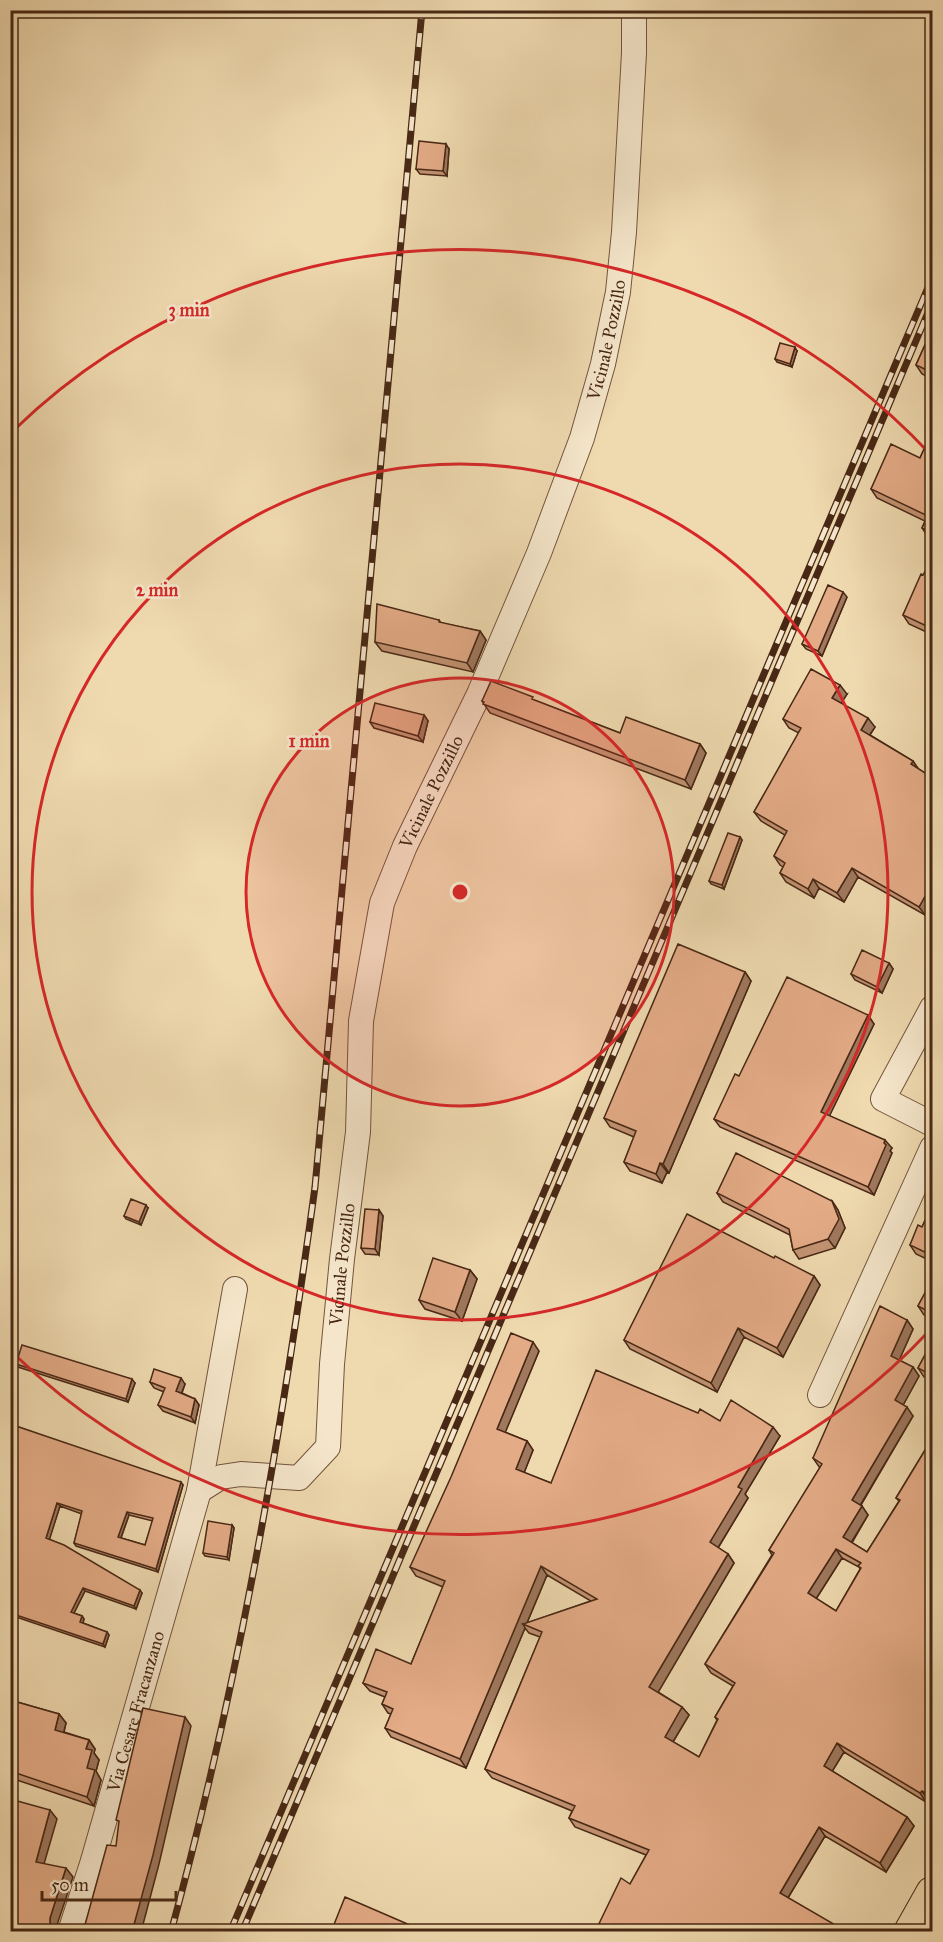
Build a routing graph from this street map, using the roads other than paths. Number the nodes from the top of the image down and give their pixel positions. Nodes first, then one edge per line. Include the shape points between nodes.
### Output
1 (634, 10) edge
2 (933, 1008) edge
3 (925, 1035) edge
4 (933, 1124) edge
5 (933, 1148) edge
6 (235, 1289) dead end
7 (820, 1395) dead end
8 (199, 1491) junction
9 (933, 1893) edge
10 (69, 1932) edge
11 (910, 1932) edge

1 - 8 street, Vicinale Pozzillo via 624,232 618,292 603,364 582,438 539,553 480,694 405,846 382,903 361,1021 358,1132 333,1352 328,1447 299,1478 231,1475
2 - 3 street
3 - 4 street via 883,1099
5 - 7 street
6 - 8 street, Via Cesare Fracanzano
8 - 10 street, Via Cesare Fracanzano
9 - 11 main road

